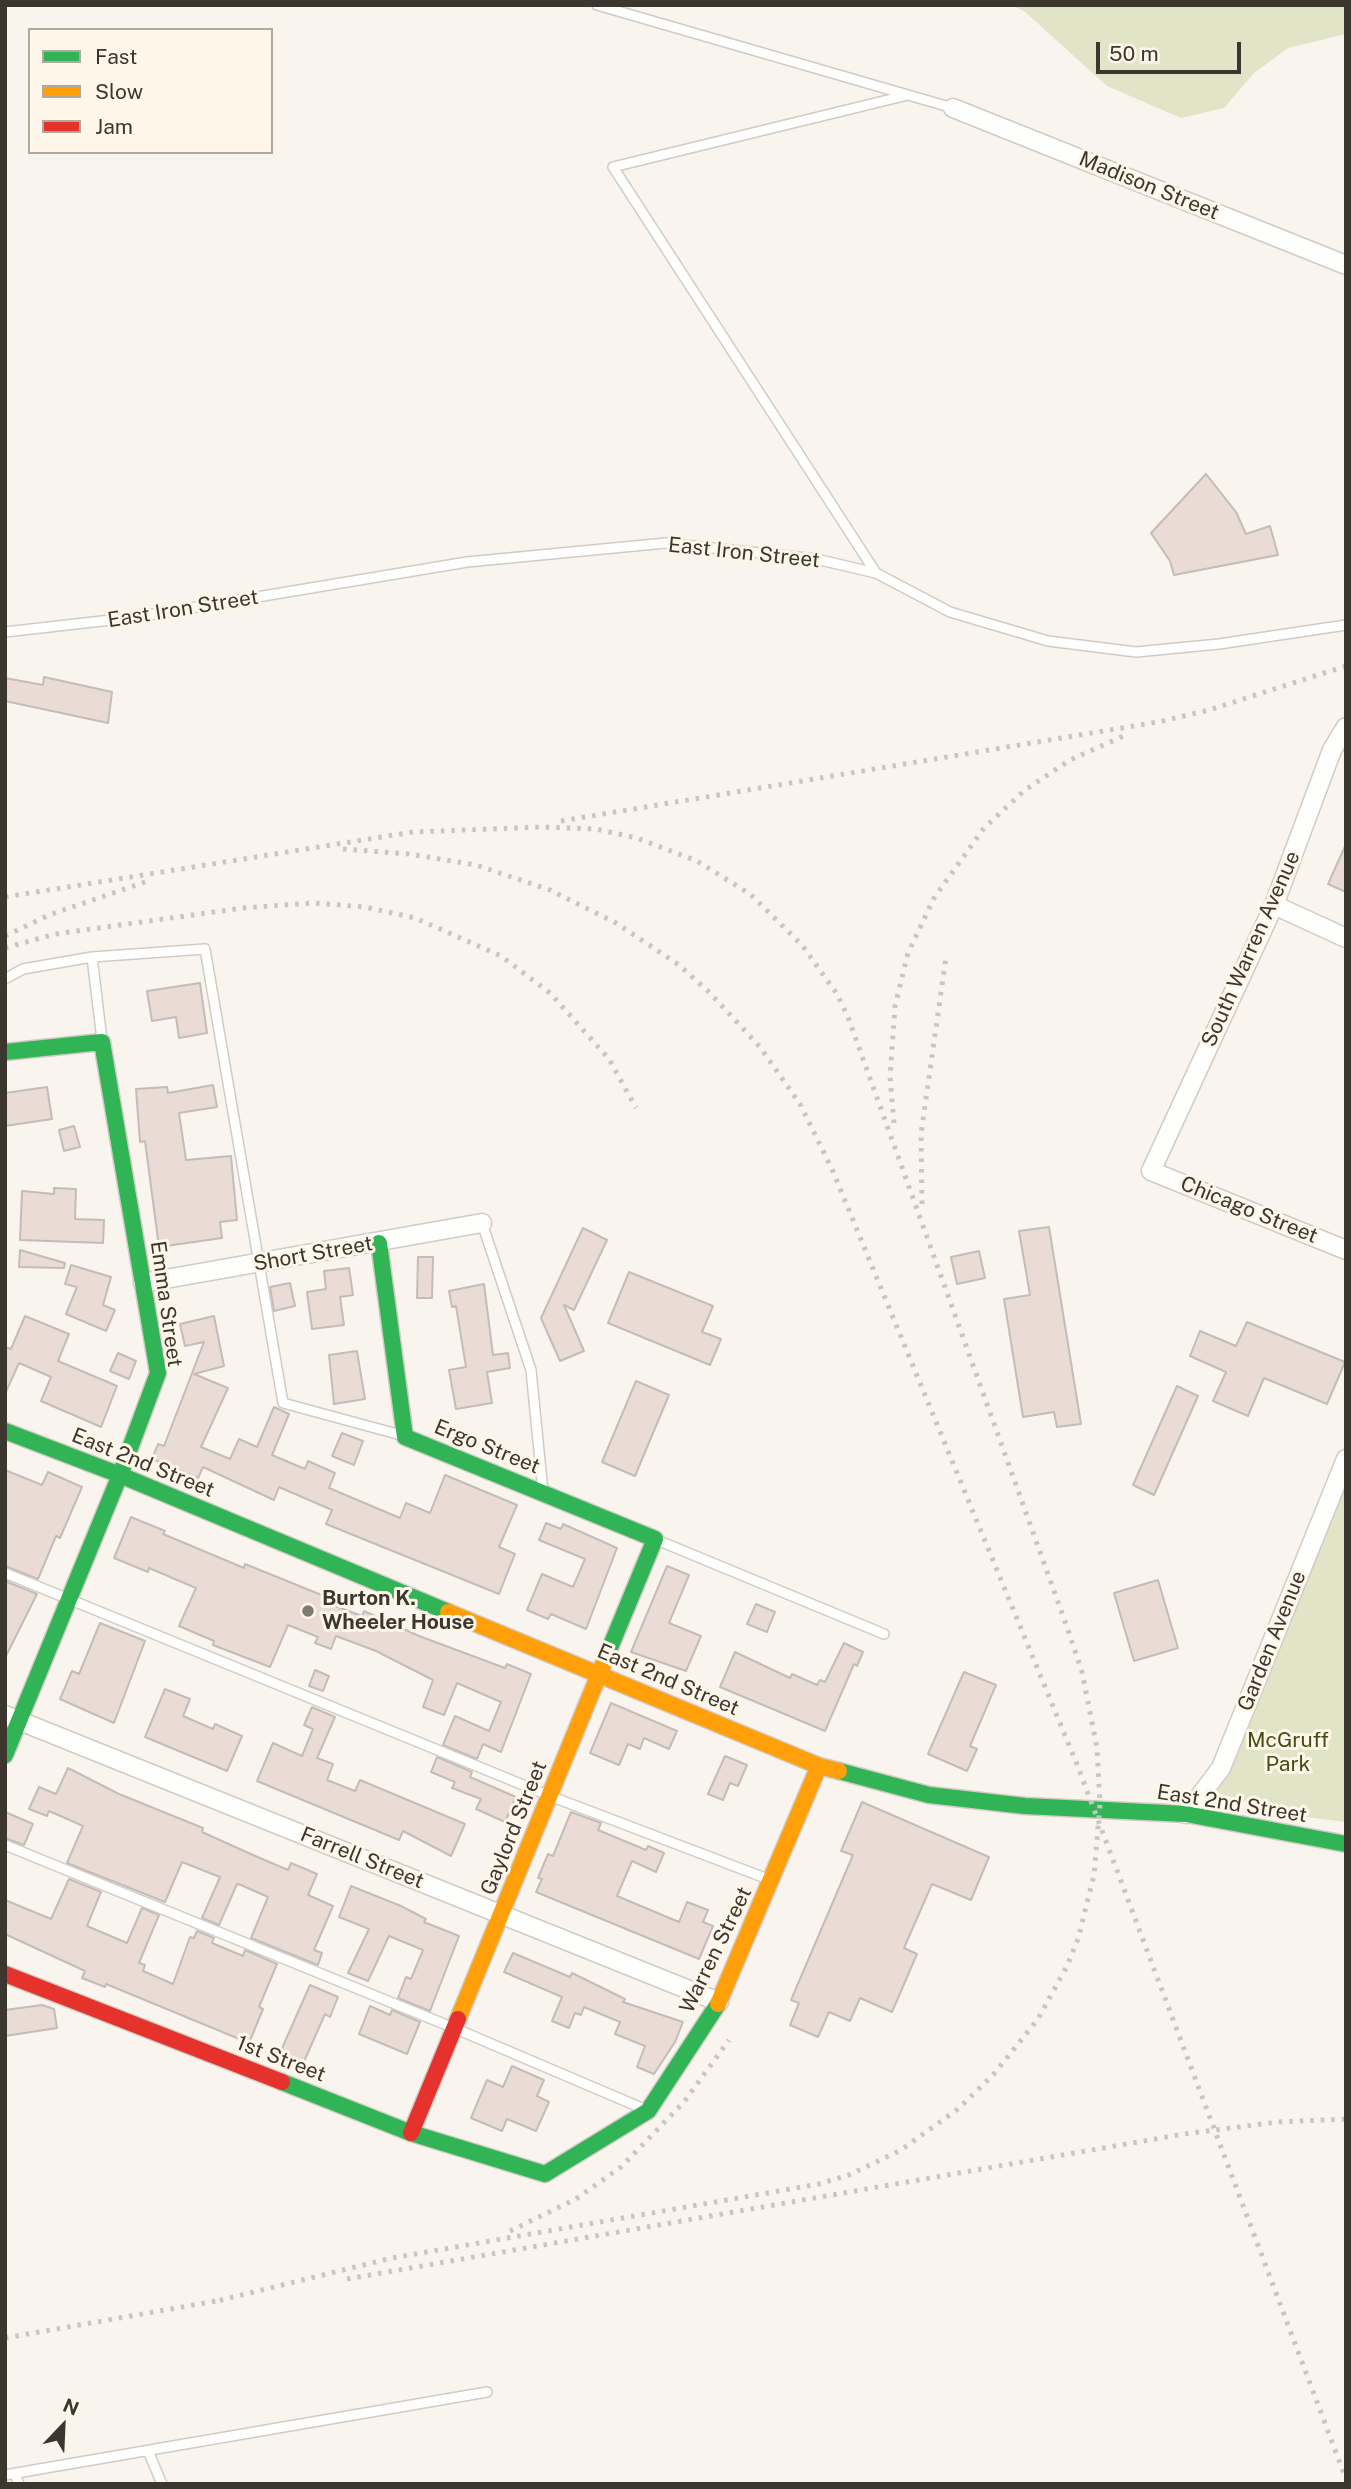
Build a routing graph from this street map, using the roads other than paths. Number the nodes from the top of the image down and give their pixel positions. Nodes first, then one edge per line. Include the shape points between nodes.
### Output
1 (597, 5) edge
2 (908, 95) junction
3 (953, 108) joint
4 (1346, 265) edge
5 (876, 573) junction
6 (1346, 625) edge
7 (5, 632) edge
8 (1346, 727) edge
9 (1274, 905) junction
10 (1346, 938) edge
11 (92, 957) junction
12 (5, 979) edge
13 (102, 1042) junction
14 (5, 1052) edge
15 (1151, 1171) joint
16 (482, 1223) joint
17 (379, 1243) junction
18 (1346, 1250) edge
19 (258, 1264) junction
20 (143, 1283) junction
21 (5, 1431) edge
22 (405, 1437) junction
23 (1346, 1459) edge
24 (120, 1475) junction
25 (543, 1493) junction
26 (655, 1539) junction
27 (5, 1573) edge
28 (70, 1600) junction
29 (884, 1634) dead end
30 (600, 1675) junction
31 (13, 1718) edge
32 (5, 1755) edge
33 (820, 1766) junction
34 (550, 1796) junction
35 (1186, 1814) junction
36 (1346, 1844) edge
37 (5, 1845) edge
38 (773, 1880) junction
39 (501, 1914) junction
40 (5, 1974) edge
41 (719, 2002) junction
42 (454, 2028) junction
43 (648, 2111) junction
44 (411, 2133) junction
45 (545, 2174) joint
46 (487, 2392) dead end
47 (148, 2451) junction
48 (10, 2475) edge
49 (19, 2484) edge
50 (162, 2484) edge

1 - 2 lane
2 - 3 lane
2 - 5 lane via 613,167
3 - 4 street, Madison Street
5 - 6 lane, East Iron Street via 950,612 1048,641 1136,652
5 - 7 lane, East Iron Street via 816,559 666,542 467,562 137,617
8 - 9 street, South Warren Avenue via 1332,750
9 - 10 street
9 - 15 street, South Warren Avenue
11 - 12 lane via 23,970
11 - 13 lane
11 - 19 lane via 205,949
13 - 14 street
13 - 20 street, Emma Street
15 - 18 street, Chicago Street
16 - 17 street, Short Street
16 - 25 lane via 531,1370
17 - 19 street, Short Street
17 - 22 street, Ergo Street
19 - 20 street, Short Street
19 - 22 lane via 282,1403
20 - 24 street, Emma Street via 158,1373
21 - 24 street, East 2nd Street
22 - 25 street, Ergo Street
23 - 35 street, Garden Avenue via 1221,1768
24 - 28 street, Emma Street
24 - 30 street, East 2nd Street
25 - 26 street, Ergo Street
26 - 29 lane
26 - 30 street, Gaylord Street
27 - 28 lane
28 - 31 street, Emma Street
28 - 34 lane
30 - 33 street, East 2nd Street
30 - 34 street, Gaylord Street
31 - 32 street, Emma Street
31 - 39 street, Farrell Street
33 - 35 street, East 2nd Street via 929,1796
33 - 38 street, Warren Street
34 - 38 lane
34 - 39 street, Gaylord Street
35 - 36 street, East 2nd Street
37 - 42 lane
38 - 41 street, Warren Street
39 - 41 street, Farrell Street
39 - 42 street, Gaylord Street
40 - 44 street, 1st Street
41 - 43 street, Warren Street
42 - 43 lane
42 - 44 street, Gaylord Street
43 - 45 street, Warren Street
44 - 45 street, 1st Street
46 - 47 lane
47 - 48 lane
47 - 50 lane
48 - 49 lane

